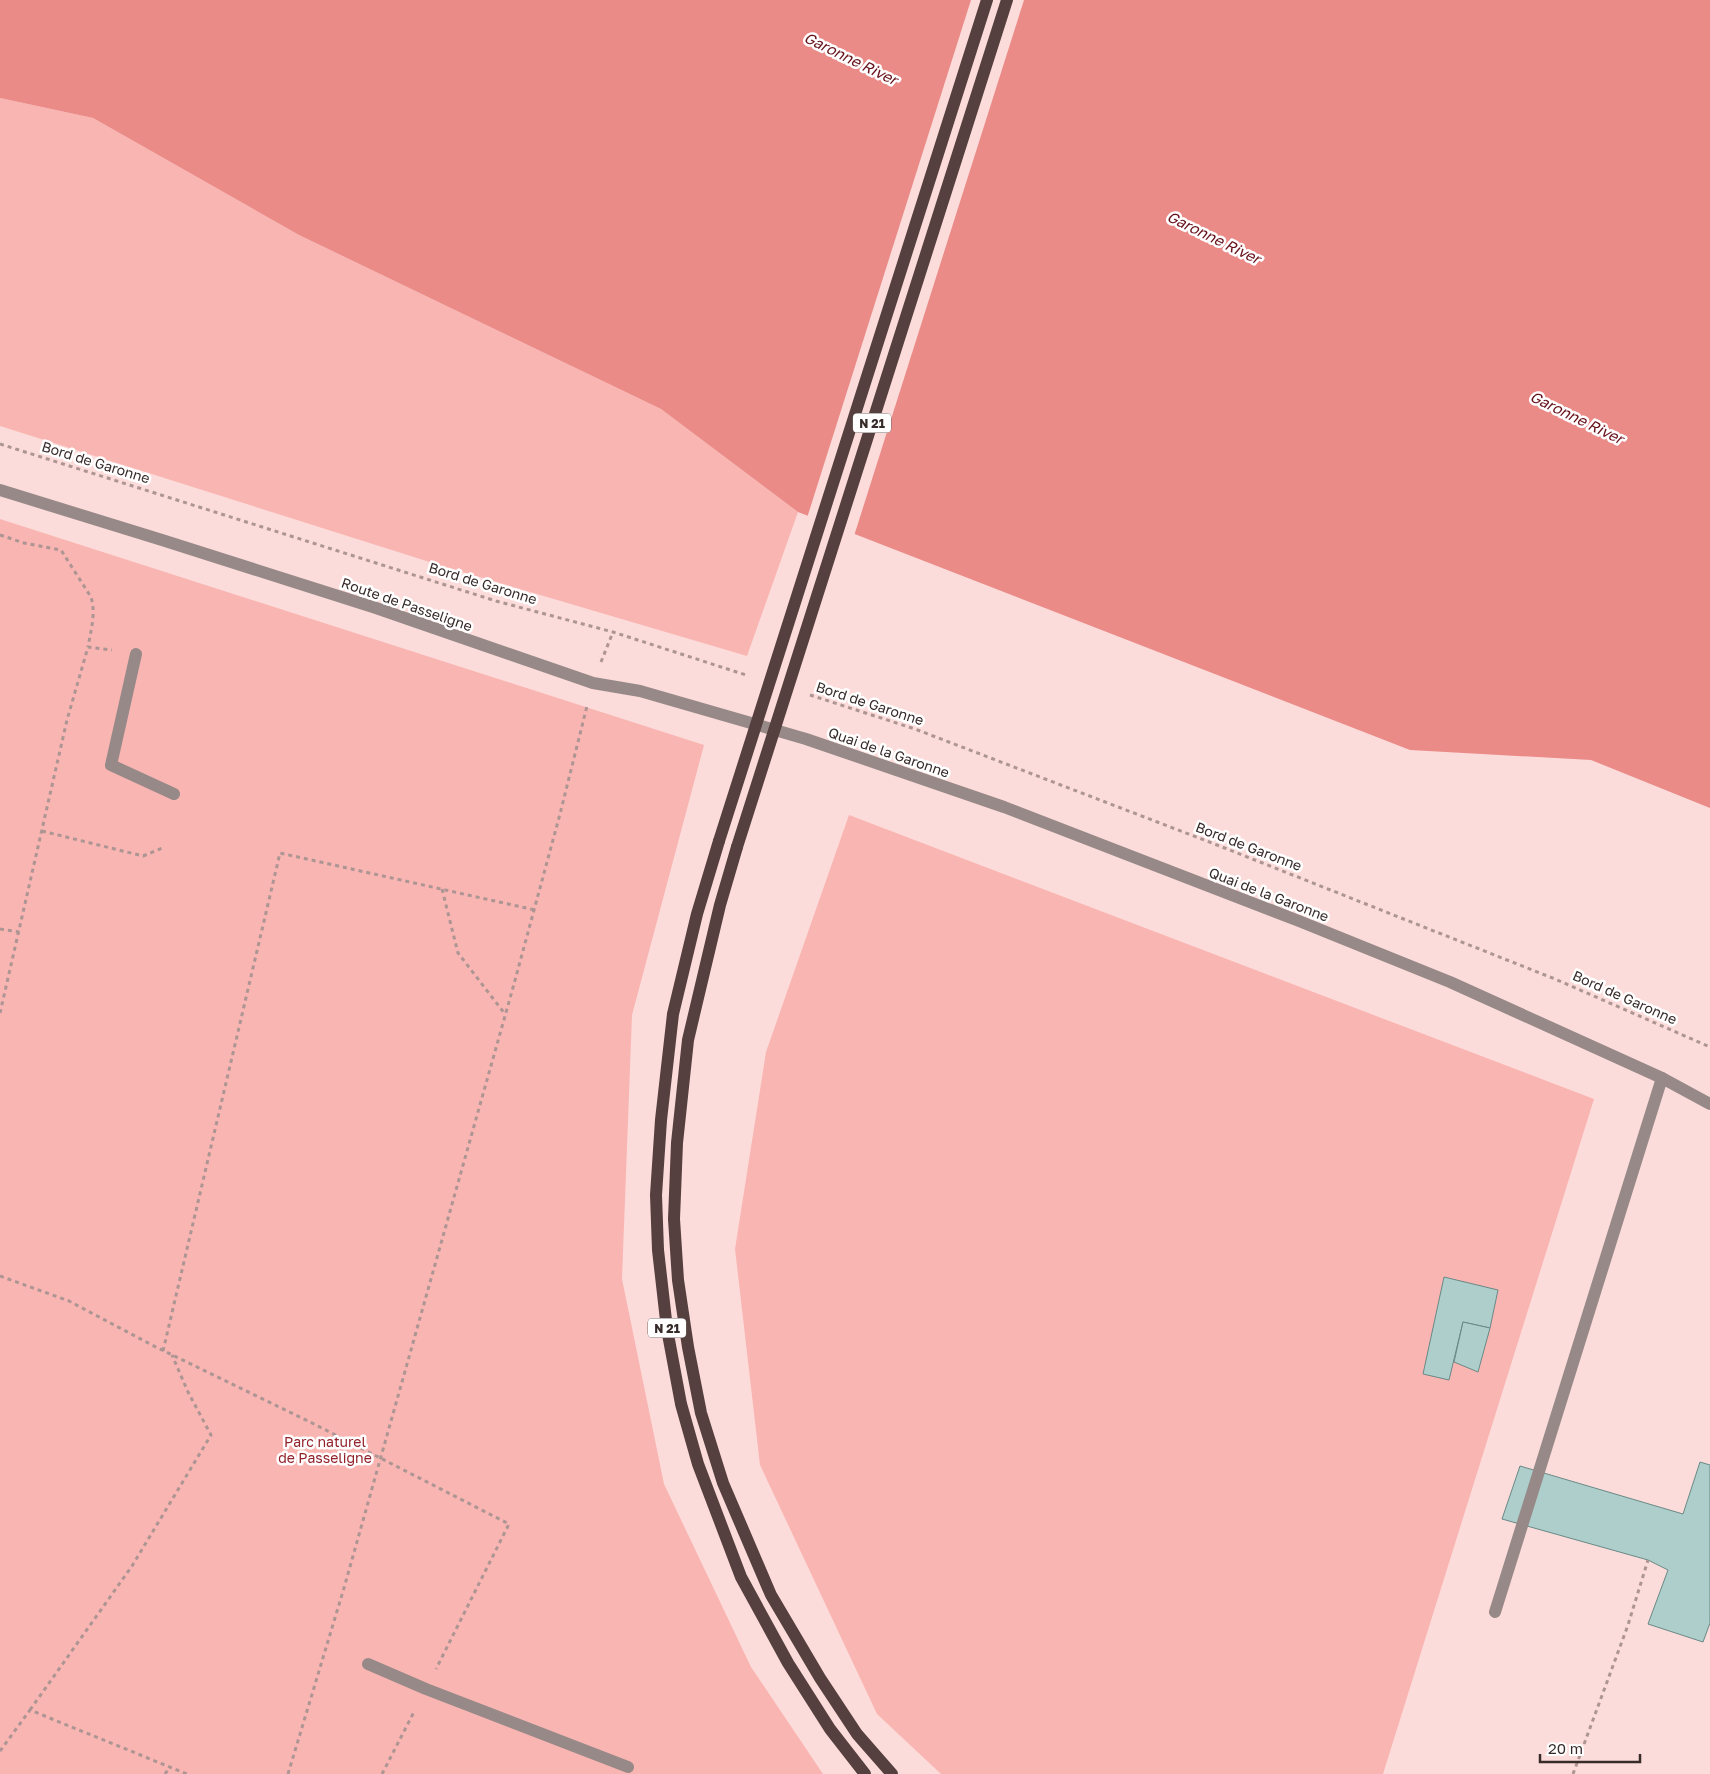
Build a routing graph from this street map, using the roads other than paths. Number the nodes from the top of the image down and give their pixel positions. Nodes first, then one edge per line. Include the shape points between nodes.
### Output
1 (987, 0) edge
2 (1007, 0) edge
3 (0, 490) edge
4 (136, 654) road end
5 (806, 739) joint
6 (174, 794) dead end
7 (1662, 1078) junction
8 (1710, 1104) edge
9 (1495, 1612) dead end
10 (368, 1664) dead end
11 (628, 1768) dead end
12 (865, 1774) edge
13 (892, 1774) edge

1 - 12 main road, N 21, bridge via 697,914 673,1014 656,1194 658,1250 667,1329 681,1404 698,1464 741,1577 788,1663 830,1729
2 - 13 main road, N 21, bridge via 720,905 688,1040 677,1143 674,1218 678,1280 701,1413 723,1482 771,1595 857,1734
3 - 5 street, Route de Passeligne via 376,608 593,683 640,690
4 - 6 street via 110,765
5 - 7 street, Quai de la Garonne via 1004,807 1308,925 1450,982
7 - 8 street, Quai de la Garonne
7 - 9 street
10 - 11 street

